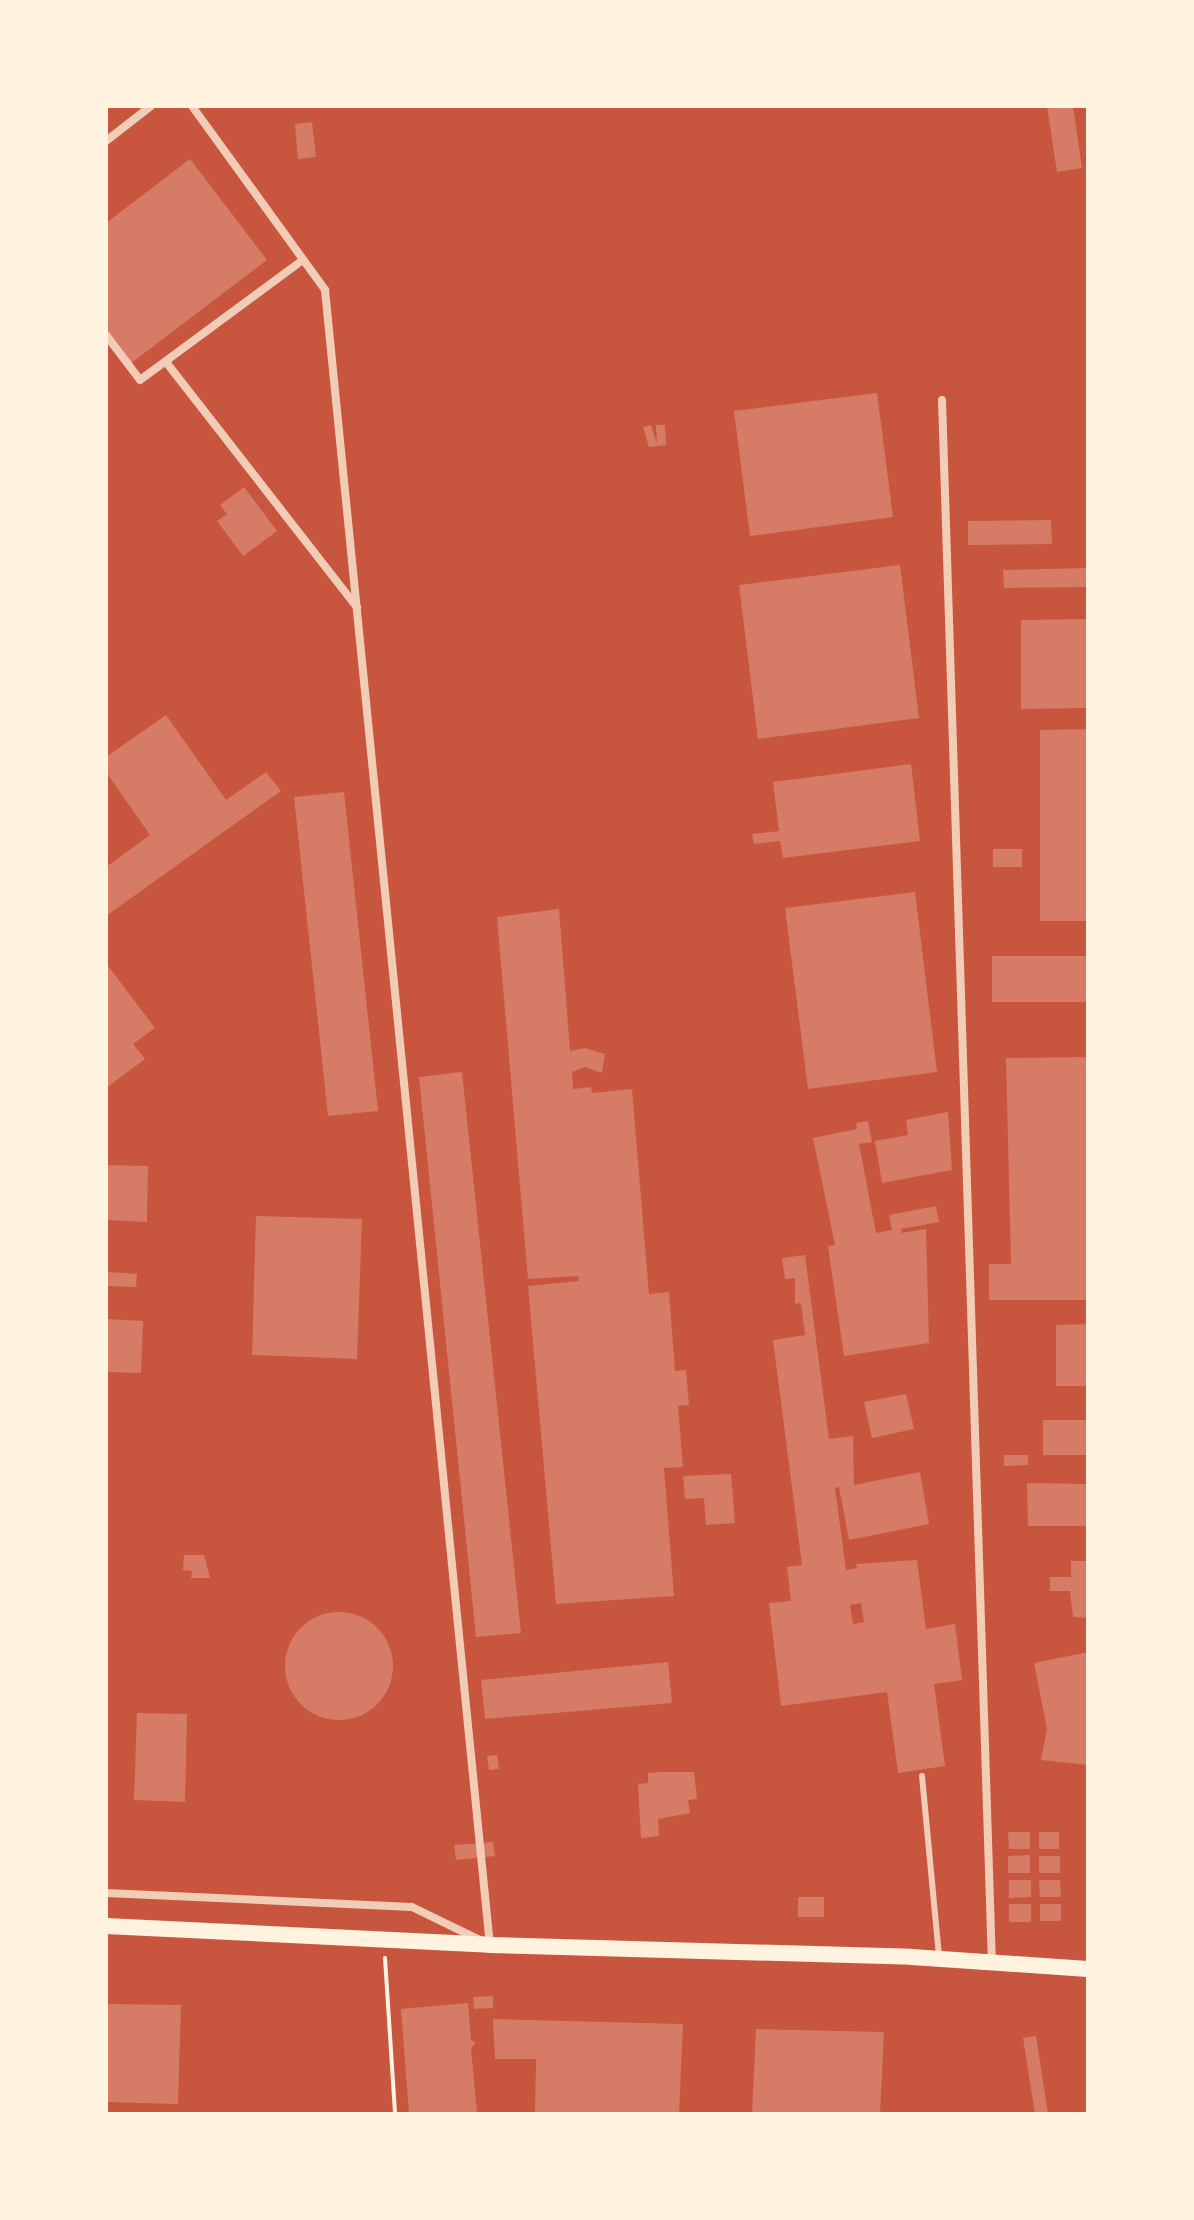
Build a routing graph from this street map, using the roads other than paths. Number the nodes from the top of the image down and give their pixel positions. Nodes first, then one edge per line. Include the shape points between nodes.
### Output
1 (151, 106) edge
2 (192, 106) edge
3 (106, 141) edge
4 (303, 260) junction
5 (106, 335) edge
6 (166, 362) junction
7 (942, 400) dead end
8 (358, 608) junction
9 (922, 1776) dead end
10 (106, 1893) edge
11 (106, 1926) edge
12 (490, 1945) junction
13 (940, 1959) junction
14 (992, 1962) junction
15 (1088, 1969) edge

1 - 3 street
2 - 4 street
4 - 6 street
4 - 8 street via 325,290
5 - 6 street via 140,380
6 - 8 street
7 - 14 street
8 - 12 street
9 - 13 lane
10 - 12 street via 412,1907
11 - 12 main road
12 - 13 main road
13 - 14 main road
14 - 15 main road

